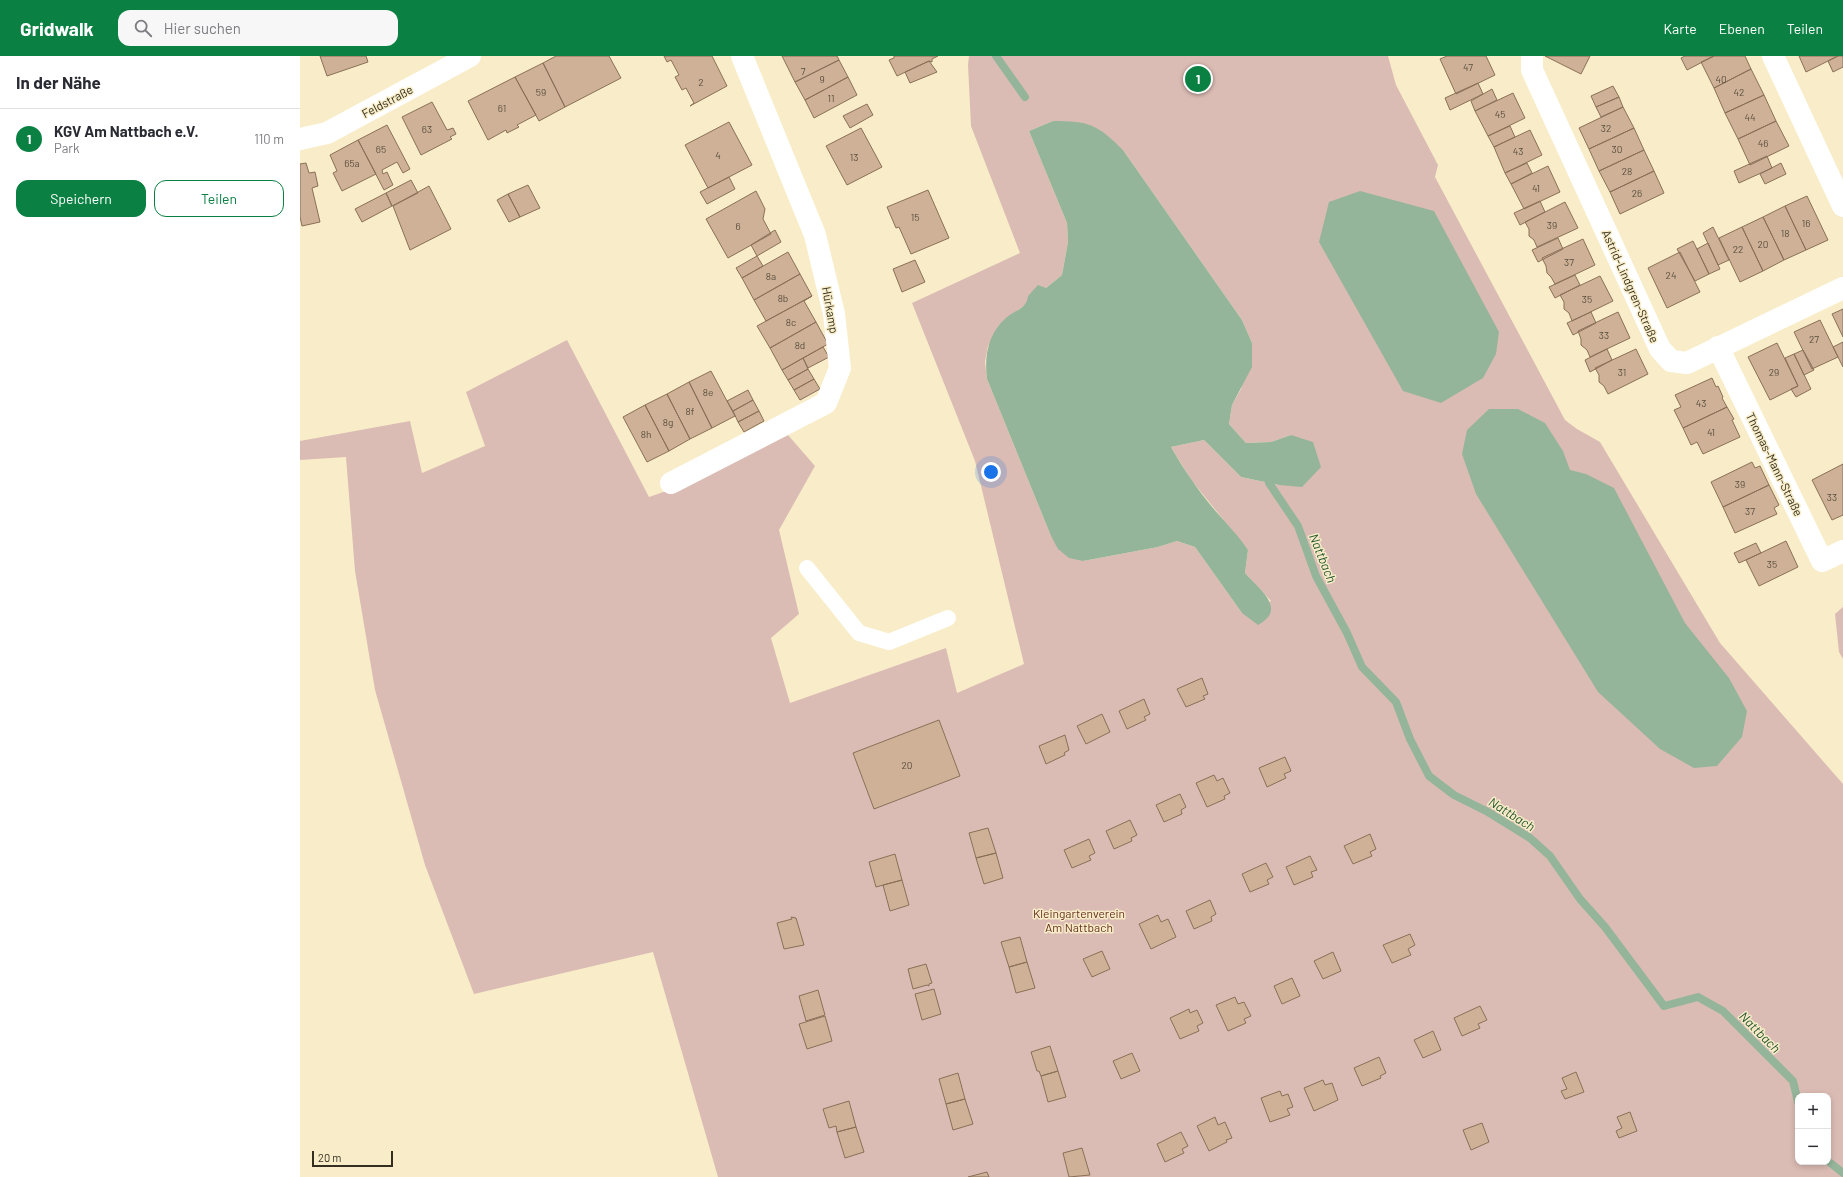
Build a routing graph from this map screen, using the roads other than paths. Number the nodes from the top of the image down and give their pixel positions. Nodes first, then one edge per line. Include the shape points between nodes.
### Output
1 (470, 56) edge
2 (742, 56) edge
3 (1532, 56) edge
4 (1773, 56) edge
5 (300, 139) edge
6 (1843, 206) edge
7 (1843, 288) edge
8 (1718, 347) junction
9 (671, 483) dead end
10 (1843, 551) edge
11 (807, 568) dead end
12 (948, 618) dead end

1 - 5 street, Feldstraße via 327,133
2 - 9 street, Hürkamp via 815,235 834,314 840,368 826,403
3 - 8 street, Astrid-Lindgren-Straße via 1532,70 1660,349 1671,361 1687,363
4 - 6 street
7 - 8 street, Astrid-Lindgren-Straße
8 - 10 street, Thomas-Mann-Straße via 1822,561
11 - 12 lane via 859,633 888,642

